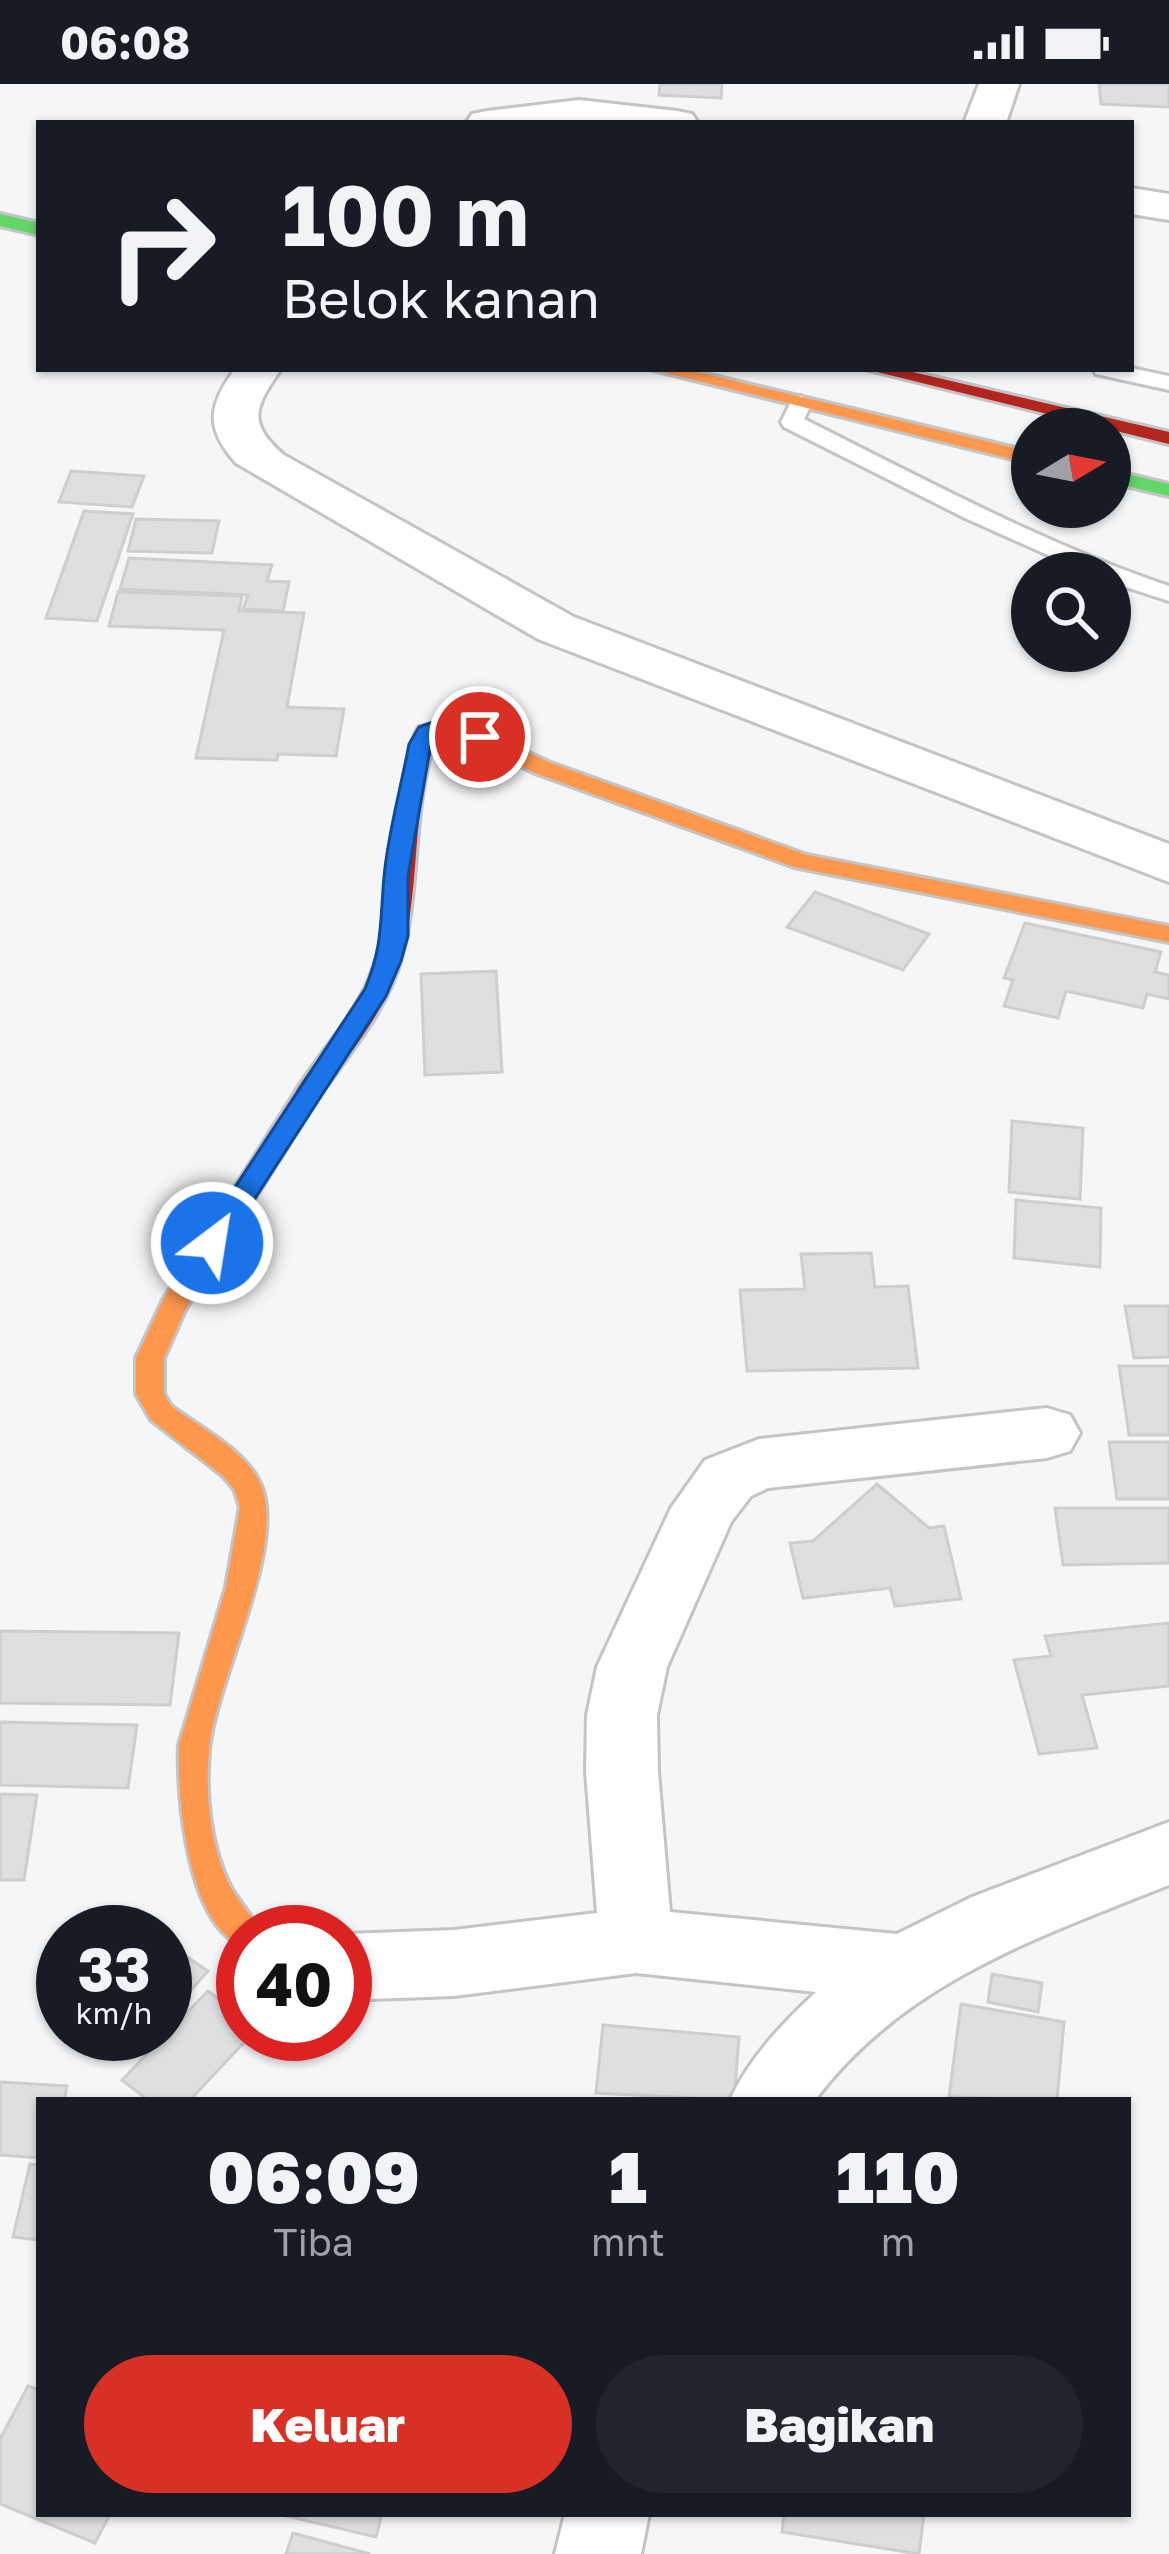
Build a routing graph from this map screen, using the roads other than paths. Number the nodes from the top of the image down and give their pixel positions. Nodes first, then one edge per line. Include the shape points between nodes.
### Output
1 (999, 84) edge
2 (512, 120) edge
3 (650, 120) edge
4 (986, 120) edge
5 (1134, 201) edge
6 (1169, 207) edge
7 (0, 220) edge
8 (36, 228) edge
9 (672, 372) edge
10 (888, 372) edge
11 (1118, 372) edge
12 (249, 381) edge
13 (1169, 383) edge
14 (801, 403) junction
15 (1169, 438) edge
16 (1011, 453) edge
17 (1131, 481) edge
18 (1169, 490) edge
19 (1059, 552) edge
20 (1131, 582) edge
21 (1169, 594) edge
22 (1169, 864) edge
23 (1169, 934) edge
24 (1047, 1433) dead end
25 (1169, 1853) edge
26 (223, 1905) edge
27 (636, 1941) junction
28 (372, 1966) edge
29 (898, 1967) junction
30 (771, 2097) edge
31 (606, 2517) edge
32 (598, 2554) edge

1 - 4 street
2 - 3 street via 579,112
5 - 6 street
7 - 8 main road
9 - 14 main road
10 - 15 main road
11 - 13 lane
12 - 22 street via 231,422 241,444 266,465 556,628
14 - 16 main road
14 - 19 lane via 792,422
17 - 18 main road
20 - 21 lane
23 - 26 main road via 802,862 544,768 458,727 427,732 400,852 395,936 377,990 254,1174 149,1364 160,1412 236,1467 254,1503 191,1776 203,1864
24 - 27 street via 759,1464 728,1478 704,1508 632,1667 622,1715
25 - 29 street
27 - 28 street
27 - 29 street
29 - 30 street via 826,2027
31 - 32 street

